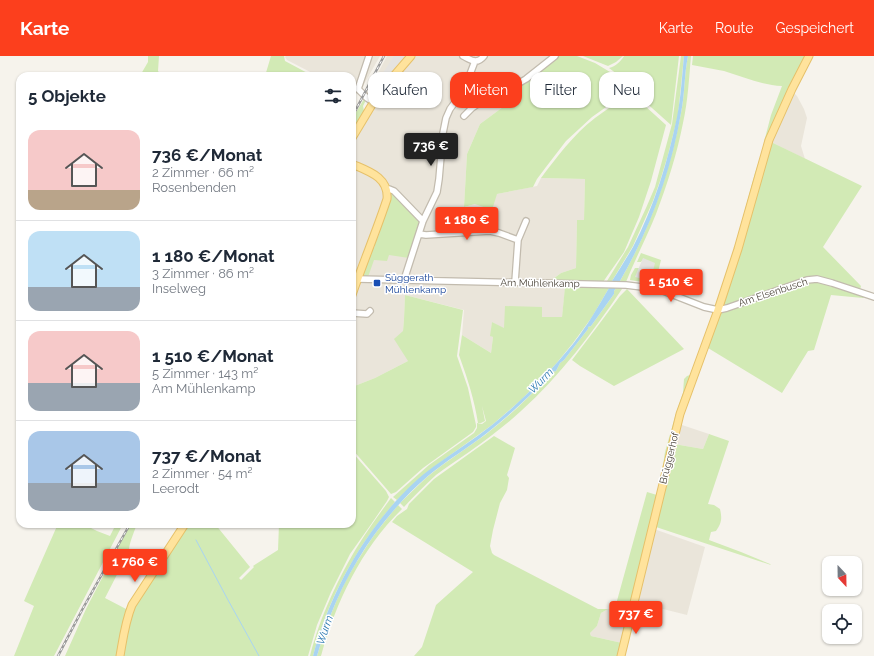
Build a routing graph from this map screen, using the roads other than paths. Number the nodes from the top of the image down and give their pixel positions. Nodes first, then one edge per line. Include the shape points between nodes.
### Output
1 (369, 56) edge
2 (411, 56) edge
3 (463, 56) edge
4 (484, 56) edge
5 (555, 56) edge
6 (809, 56) edge
7 (475, 61) junction
8 (397, 72) edge
9 (471, 72) edge
10 (522, 81) edge
11 (368, 99) edge
12 (370, 108) edge
13 (451, 108) edge
14 (472, 108) edge
15 (464, 116) dead end
16 (356, 131) edge
17 (356, 166) edge
18 (386, 190) junction
19 (526, 220) dead end
20 (423, 221) junction
21 (419, 234) junction
22 (518, 240) junction
23 (358, 280) junction
24 (404, 280) junction
25 (515, 282) junction
26 (356, 285) edge
27 (874, 297) edge
28 (718, 310) junction
29 (370, 311) dead end
30 (356, 313) edge
31 (182, 528) edge
32 (120, 656) edge
33 (621, 656) edge

1 - 11 street via 358,89
2 - 8 main road
3 - 7 street
4 - 7 street
5 - 10 street
6 - 28 main road, Brüggerhof via 769,140
7 - 9 street
12 - 16 main road
13 - 20 street via 443,133 437,192
14 - 15 street
17 - 18 main road via 375,174
18 - 20 street via 394,191
18 - 23 main road via 387,196 376,233
19 - 22 street
20 - 21 street
21 - 22 street via 490,231
21 - 24 street
22 - 25 street
23 - 24 street, Am Mühlenkamp
23 - 26 main road
24 - 25 street, Am Mühlenkamp
25 - 28 street, Am Mühlenkamp via 658,288 704,307
27 - 28 street, Am Elsenbusch via 817,279 807,280
28 - 33 main road, Brüggerhof via 680,414
29 - 30 street via 367,314
31 - 32 main road via 127,616

